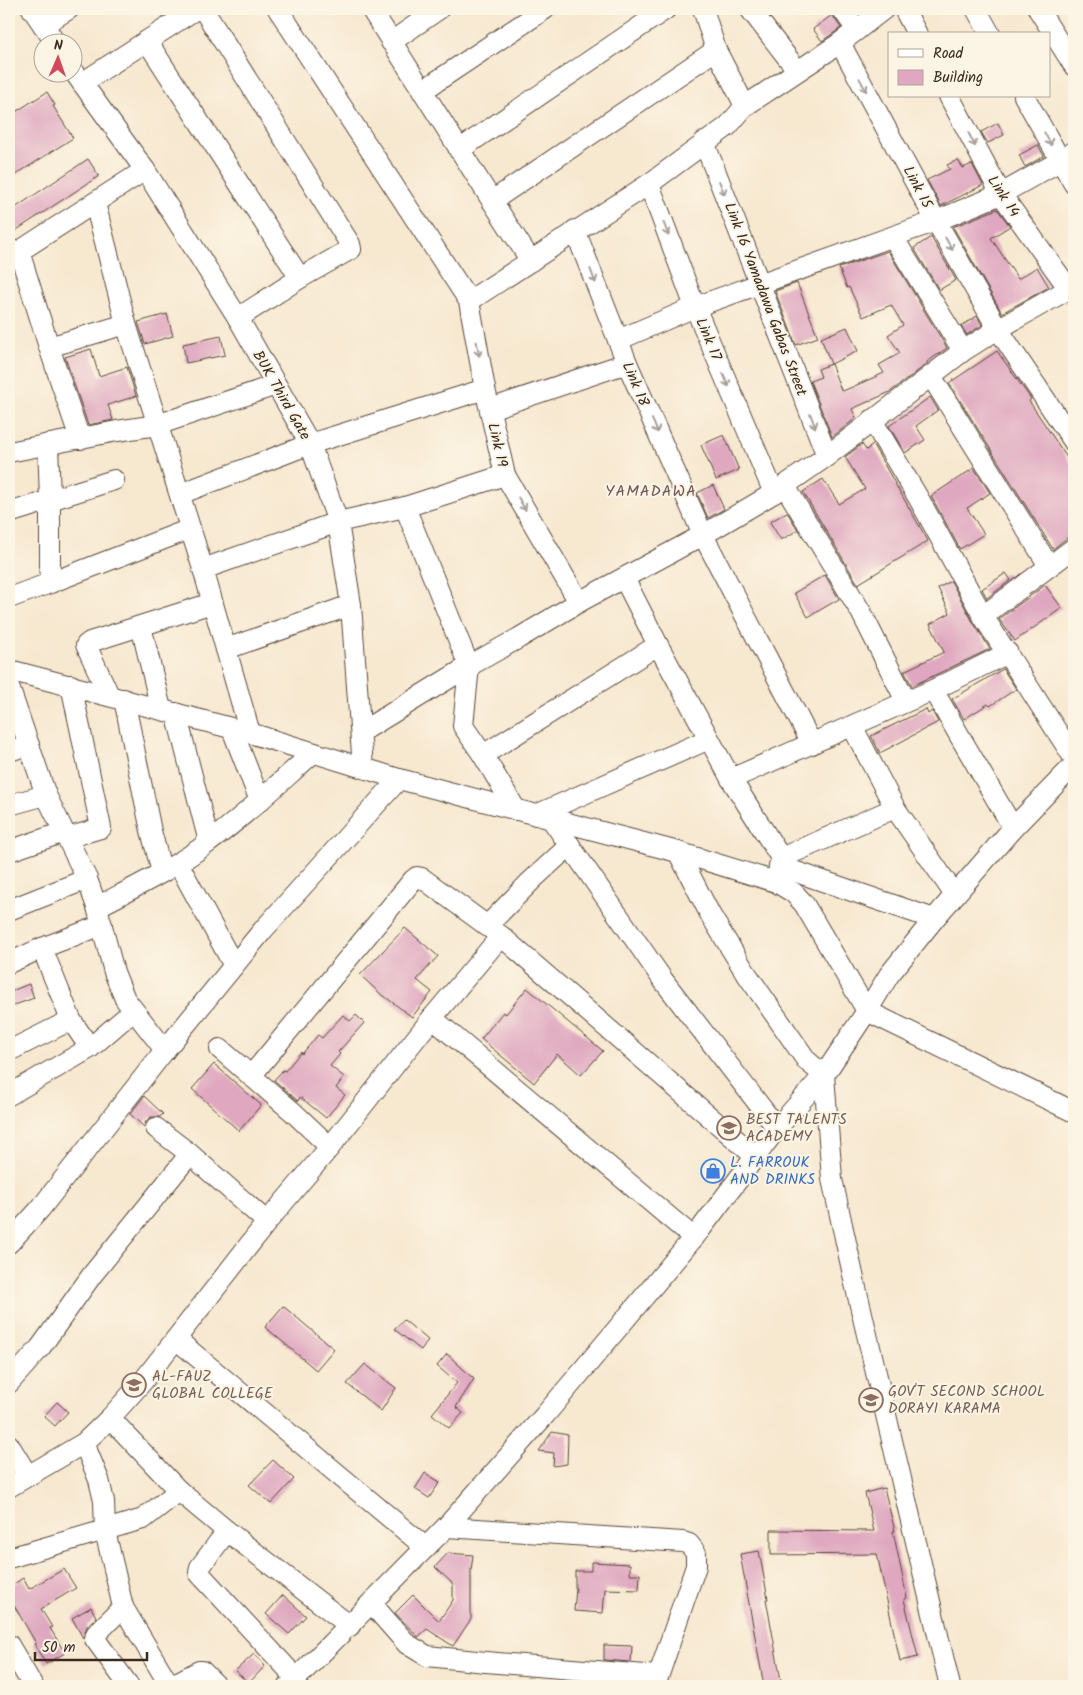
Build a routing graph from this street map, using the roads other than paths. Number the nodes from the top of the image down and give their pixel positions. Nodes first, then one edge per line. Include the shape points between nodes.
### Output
1 (70, 9) edge
2 (196, 9) edge
3 (203, 9) edge
4 (278, 9) edge
5 (371, 9) edge
6 (440, 9) edge
7 (545, 9) edge
8 (666, 9) edge
9 (703, 9) edge
10 (750, 9) edge
11 (842, 9) edge
12 (884, 9) edge
13 (904, 9) edge
14 (976, 9) edge
15 (1038, 9) edge
16 (38, 17) edge
17 (857, 30) junction
18 (48, 32) edge
19 (916, 32) edge
20 (989, 32) edge
21 (147, 41) junction
22 (391, 42) junction
23 (840, 42) junction
24 (716, 50) junction
25 (1074, 66) edge
26 (797, 70) junction
27 (82, 74) edge
28 (81, 82) edge
29 (422, 91) junction
30 (950, 98) edge
31 (1025, 98) edge
32 (745, 106) junction
33 (704, 142) junction
34 (459, 150) junction
35 (1067, 156) edge
36 (145, 170) junction
37 (649, 184) junction
38 (1074, 184) edge
39 (1001, 194) junction
40 (492, 201) junction
41 (95, 203) junction
42 (936, 221) junction
43 (575, 230) junction
44 (893, 237) junction
45 (14, 255) edge
46 (531, 261) junction
47 (300, 278) junction
48 (761, 284) junction
49 (1073, 287) edge
50 (469, 301) junction
51 (695, 307) junction
52 (238, 318) junction
53 (126, 324) junction
54 (998, 329) junction
55 (618, 340) junction
56 (48, 347) junction
57 (963, 351) junction
58 (627, 363) junction
59 (931, 376) junction
60 (276, 385) junction
61 (485, 389) junction
62 (490, 409) junction
63 (872, 420) junction
64 (157, 425) junction
65 (80, 439) junction
66 (1074, 442) edge
67 (48, 444) junction
68 (310, 444) junction
69 (9, 452) edge
70 (827, 456) junction
71 (505, 475) junction
72 (114, 480) dead end
73 (779, 489) junction
74 (180, 494) junction
75 (50, 499) junction
76 (405, 507) junction
77 (9, 513) edge
78 (338, 522) junction
79 (190, 529) junction
80 (703, 535) junction
81 (1074, 548) edge
82 (1049, 566) junction
83 (203, 568) junction
84 (624, 578) junction
85 (50, 583) junction
86 (9, 598) edge
87 (579, 602) junction
88 (212, 603) junction
89 (351, 605) junction
90 (983, 616) junction
91 (141, 626) junction
92 (658, 645) junction
93 (226, 649) junction
94 (1008, 653) junction
95 (470, 666) junction
96 (9, 670) edge
97 (71, 685) junction
98 (9, 687) edge
99 (933, 690) junction
100 (116, 697) junction
101 (906, 701) junction
102 (169, 711) junction
103 (852, 726) junction
104 (241, 731) junction
105 (361, 732) junction
106 (709, 739) junction
107 (812, 744) junction
108 (29, 745) junction
109 (9, 751) edge
110 (313, 753) junction
111 (483, 755) junction
112 (1074, 758) edge
113 (1074, 765) edge
114 (363, 768) junction
115 (399, 779) junction
116 (731, 779) junction
117 (46, 794) junction
118 (260, 801) junction
119 (9, 805) edge
120 (895, 808) junction
121 (516, 810) junction
122 (544, 818) junction
123 (1013, 828) junction
124 (66, 835) junction
125 (209, 842) junction
126 (570, 845) junction
127 (9, 851) edge
128 (678, 852) junction
129 (170, 868) junction
130 (779, 869) junction
131 (87, 879) junction
132 (954, 895) junction
133 (9, 910) edge
134 (100, 916) junction
135 (934, 919) junction
136 (494, 931) junction
137 (42, 948) junction
138 (9, 961) edge
139 (234, 966) junction
140 (133, 1011) junction
141 (868, 1011) junction
142 (432, 1018) junction
143 (71, 1020) junction
144 (90, 1048) junction
145 (164, 1050) junction
146 (220, 1050) dead end
147 (9, 1051) edge
148 (824, 1074) junction
149 (251, 1076) junction
150 (9, 1095) edge
151 (1074, 1112) edge
152 (156, 1128) dead end
153 (777, 1128) junction
154 (330, 1147) junction
155 (190, 1154) junction
156 (756, 1157) junction
157 (267, 1222) junction
158 (694, 1238) junction
159 (9, 1243) edge
160 (176, 1339) junction
161 (9, 1383) edge
162 (110, 1418) junction
163 (84, 1443) junction
164 (9, 1445) edge
165 (28, 1476) junction
166 (9, 1487) edge
167 (179, 1491) junction
168 (446, 1527) junction
169 (105, 1531) junction
170 (227, 1531) junction
171 (425, 1547) junction
172 (9, 1558) edge
173 (371, 1602) junction
174 (122, 1606) junction
175 (350, 1626) junction
176 (9, 1645) edge
177 (657, 1681) edge
178 (293, 1683) edge
179 (33, 1686) edge
180 (129, 1686) edge
181 (217, 1686) edge
182 (950, 1686) edge

1 - 16 street
2 - 21 street
3 - 47 street via 350,244 349,251
4 - 50 street
5 - 22 street
6 - 22 street
7 - 29 street
8 - 34 street
9 - 24 street
10 - 26 street
11 - 17 street
12 - 17 street
13 - 19 street
14 - 20 street
15 - 25 street
16 - 18 street
17 - 23 street
21 - 27 street
21 - 47 street
22 - 29 street
23 - 26 street
23 -> 42 street, Link 15
24 - 32 street
24 - 40 street
26 - 32 street
28 - 36 street, BUK Third Gate
29 - 34 street
30 -> 39 street, Link 14
31 -> 35 street
32 - 33 street via 728,126
33 - 37 street
33 -> 48 street, Link 16 Yamadawa Gabas Street
34 - 40 street
35 - 38 street
35 - 39 street
36 - 41 street
36 - 52 street, BUK Third Gate
37 - 43 street
37 -> 51 street, Link 17
39 - 42 street
39 - 49 street, Link 14
40 - 46 street
41 - 45 street
41 - 53 street
42 - 44 street
42 -> 54 street, Link 15
43 - 46 street
43 -> 55 street, Link 18
44 - 48 street
44 - 57 street
45 - 56 street
46 - 50 street
47 - 52 street
48 - 51 street
48 -> 70 street, Link 16 Yamadawa Gabas Street
49 - 54 street
50 -> 61 street, Link 19
51 - 55 street
51 -> 73 street, Link 17
52 - 60 street, BUK Third Gate
53 - 56 street
53 - 64 street
54 - 57 street
54 - 66 street, Link 15
55 - 58 street, Link 18
56 - 65 street
57 - 59 street
58 - 62 street
58 -> 80 street, Link 18
59 - 63 street
59 - 82 street
60 - 64 street
60 - 68 street, BUK Third Gate
61 - 62 street, Link 19
61 - 68 street
62 - 71 street, Link 19
63 - 70 street
63 - 90 street
64 - 65 street
64 - 74 street
65 - 67 street
67 - 69 street
67 - 75 street
68 - 74 street
68 - 78 street, BUK Third Gate
70 - 73 street
71 - 76 street
71 -> 87 street, Link 19
72 - 75 street
73 - 80 street
73 - 101 street, Link 17 via 861,612
74 - 79 street
75 - 77 street
75 - 85 street
76 - 78 street
76 - 95 street
78 - 83 street
78 - 89 street, BUK Third Gate
79 - 83 street
79 - 85 street
80 - 84 street
80 - 107 street, Link 18
81 - 82 street
82 - 90 street
83 - 88 street
84 - 87 street
84 - 92 street
85 - 86 street
87 - 95 street
88 - 91 street
88 - 93 street
89 - 93 street
89 - 105 street, BUK Third Gate
90 - 94 street
91 - 100 street via 86,645
91 - 102 street
92 - 106 street
92 - 111 street
93 - 104 street
94 - 99 street
94 - 112 street
95 - 105 street
95 - 111 street via 463,726
96 - 97 street
97 - 100 street
97 - 124 street via 100,828
98 - 108 street
99 - 101 street
99 - 123 street
100 - 102 street
100 - 129 street via 151,831
101 - 103 street
102 - 104 street
102 - 125 street
103 - 107 street
103 - 120 street
104 - 110 street
104 - 118 street
105 - 114 street, BUK Third Gate
106 - 116 street
106 - 122 street
107 - 116 street
108 - 109 street
108 - 117 street
110 - 114 street
110 - 118 street
111 - 121 street
113 - 123 street
114 - 115 street
115 - 121 street
115 - 139 street
116 - 130 street
117 - 119 street
117 - 124 street
118 - 125 street
120 - 130 street
120 - 132 street
121 - 122 street
122 - 126 street
122 - 128 street
123 - 132 street
124 - 127 street
124 - 131 street
125 - 129 street
126 - 136 street via 536,875
126 - 153 street via 663,980
128 - 130 street
128 - 148 street via 744,970 807,1060
129 - 134 street
129 - 139 street
130 - 135 street
130 - 141 street via 804,904
131 - 133 street
131 - 134 street
132 - 135 street
134 - 137 street
134 - 140 street via 114,972
135 - 141 street via 889,975
136 - 142 street
136 - 149 street via 417,877
136 - 156 street
137 - 138 street
137 - 143 street
139 - 145 street
140 - 144 street
140 - 145 street
141 - 148 street
141 - 151 street
142 - 154 street
142 - 158 street
143 - 144 street
143 - 147 street
144 - 150 street
145 - 159 street via 40,1209
146 - 149 street
148 - 153 street
148 - 182 street via 832,1178
149 - 154 street
152 - 155 street
153 - 156 street
154 - 157 street
155 - 157 street
155 - 161 street via 92,1276 40,1348
156 - 158 street
157 - 160 street
158 - 168 street
160 - 162 street
160 - 171 street
162 - 163 street
162 - 167 street
163 - 165 street
163 - 169 street via 99,1480 104,1501
164 - 165 street
165 - 166 street
167 - 169 street via 143,1519
167 - 170 street
168 - 171 street
168 - 177 street via 689,1544 696,1553 696,1566
169 - 172 street
169 - 174 street
170 - 175 street
170 - 178 street via 199,1573
171 - 173 street
173 - 175 street
173 - 177 street via 407,1644 427,1656
174 - 180 street via 95,1639
174 - 181 street via 167,1681 176,1684 202,1671
175 - 178 street
176 - 179 street

